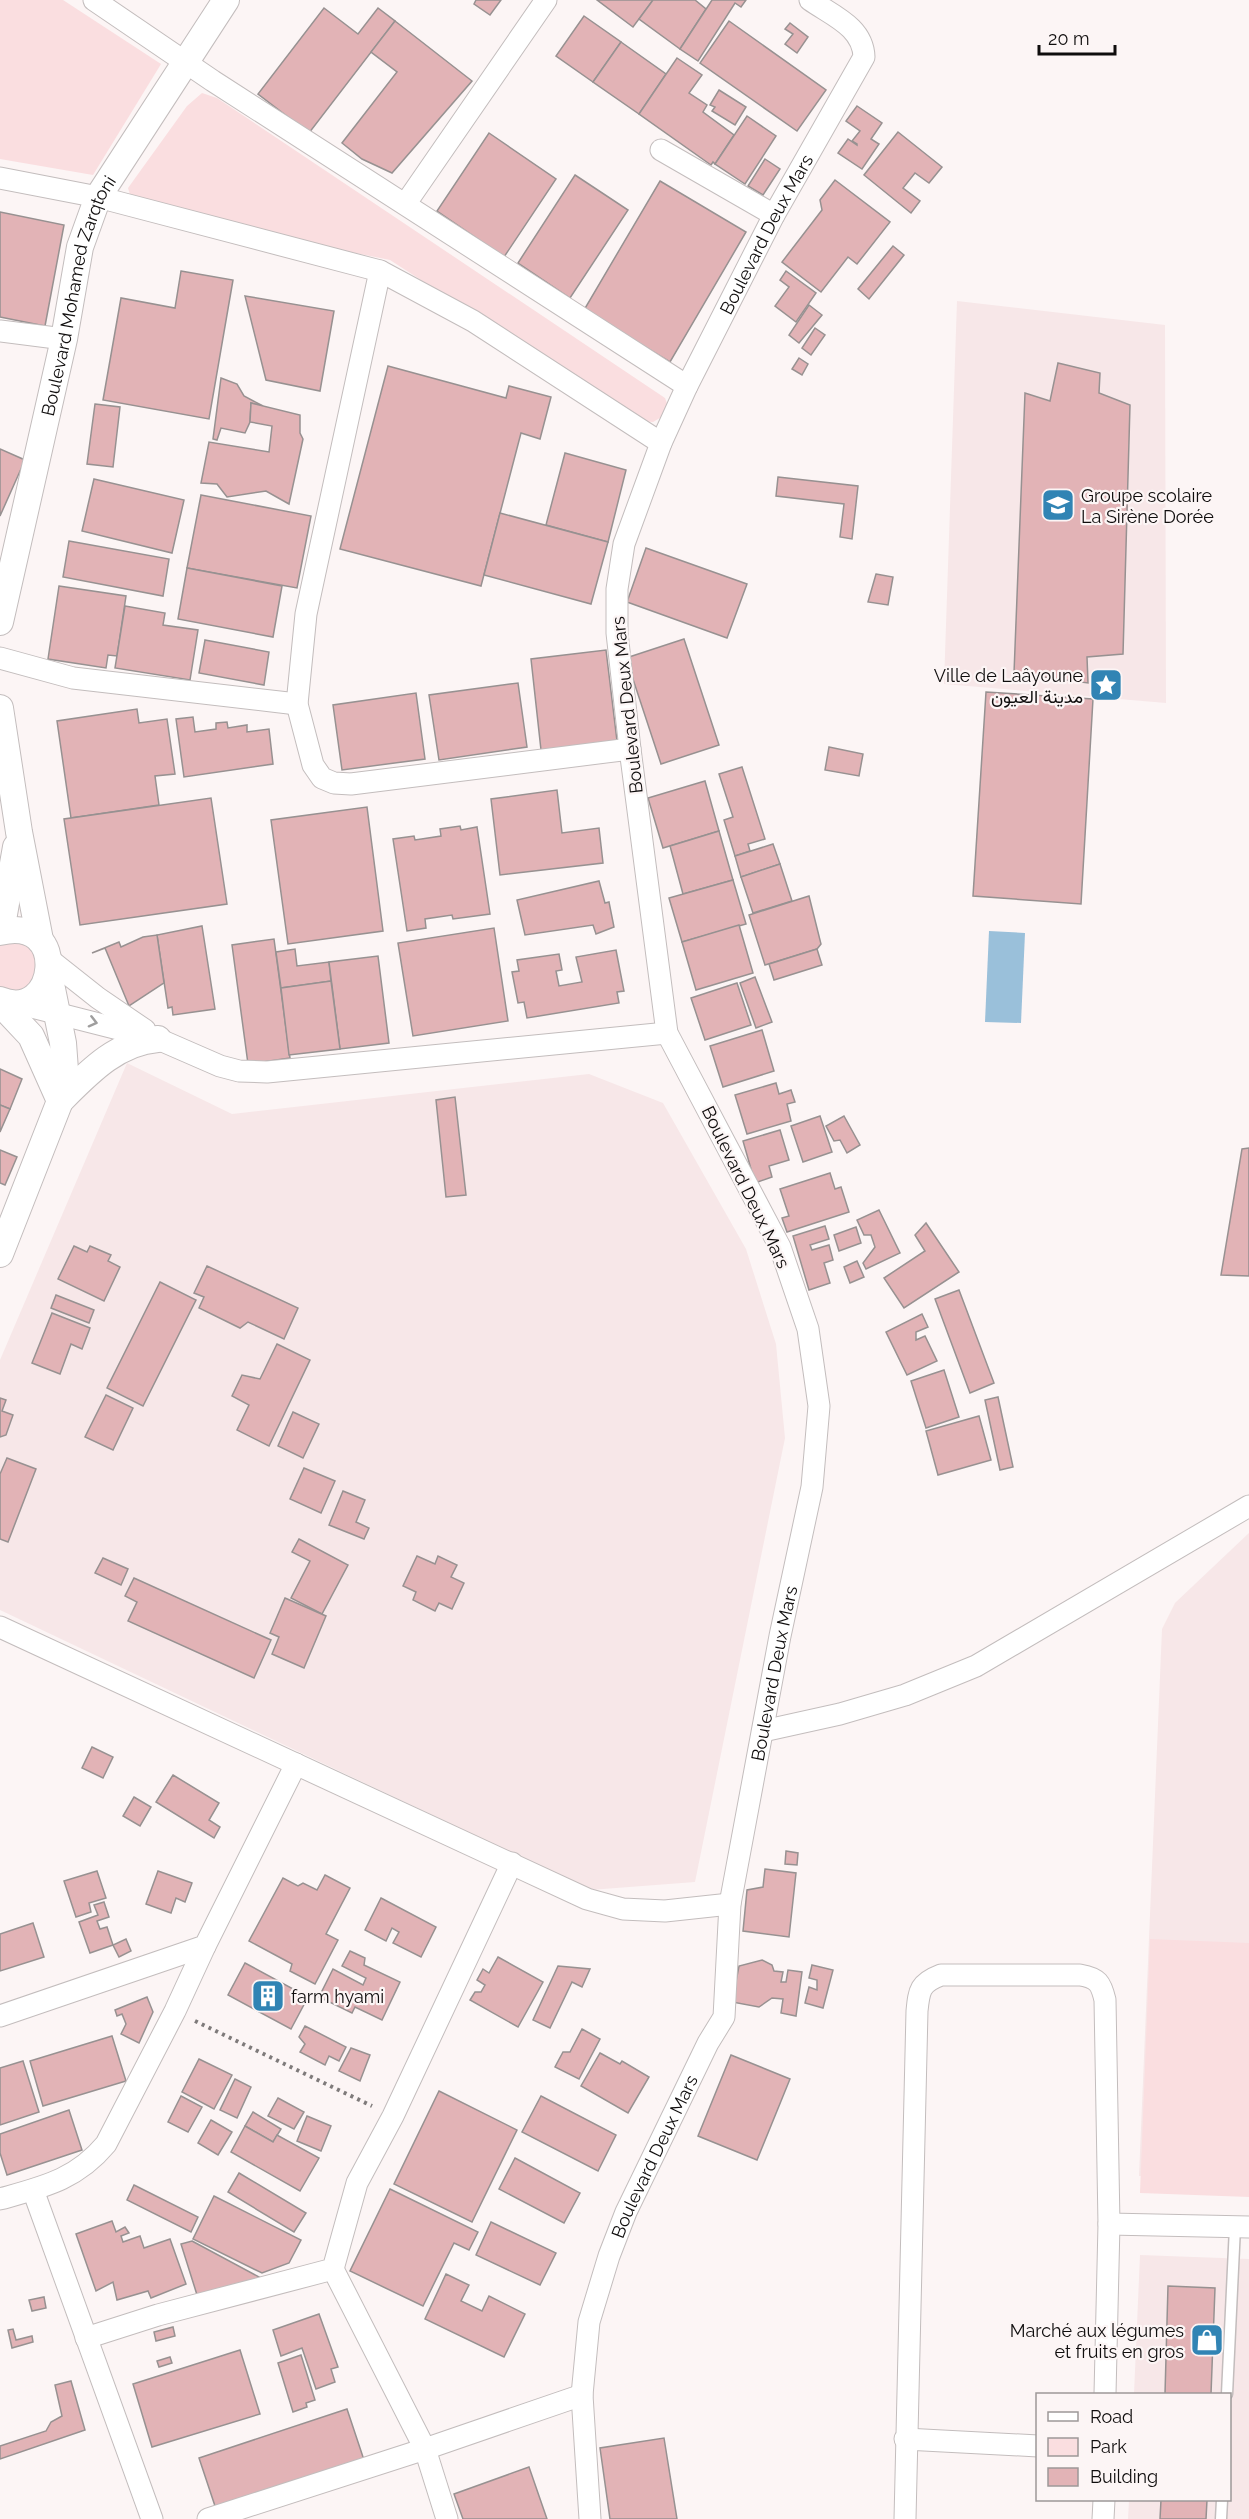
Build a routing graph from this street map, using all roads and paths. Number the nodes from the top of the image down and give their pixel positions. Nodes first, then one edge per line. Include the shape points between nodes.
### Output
1 (94, 0) edge
2 (226, 0) edge
3 (546, 0) edge
4 (810, 0) edge
5 (185, 62) junction
6 (661, 150) dead end
7 (0, 178) edge
8 (98, 197) junction
9 (406, 203) junction
10 (774, 215) junction
11 (380, 271) junction
12 (0, 331) edge
13 (64, 339) junction
14 (687, 386) junction
15 (661, 443) junction
16 (0, 622) edge
17 (0, 658) edge
18 (297, 704) junction
19 (0, 708) edge
20 (630, 749) junction
21 (19, 832) junction
22 (0, 931) edge
23 (46, 958) junction
24 (5, 1002) edge
25 (57, 1013) junction
26 (667, 1033) junction
27 (158, 1039) junction
28 (60, 1101) junction
29 (0, 1254) edge
30 (1249, 1506) edge
31 (0, 1627) edge
32 (763, 1731) junction
33 (296, 1764) junction
34 (512, 1863) junction
35 (730, 1904) junction
36 (205, 1946) junction
37 (175, 2011) junction
38 (0, 2016) edge
39 (393, 2116) junction
40 (33, 2190) junction
41 (0, 2199) edge
42 (1109, 2224) junction
43 (1242, 2227) edge
44 (333, 2269) junction
45 (86, 2338) junction
46 (1105, 2393) edge
47 (1227, 2393) edge
48 (582, 2395) junction
49 (905, 2439) junction
50 (1036, 2446) edge
51 (425, 2449) junction
52 (1104, 2501) edge
53 (1221, 2501) edge
54 (152, 2519) edge
55 (208, 2519) edge
56 (447, 2519) edge
57 (590, 2519) edge
58 (905, 2519) edge
59 (1103, 2519) edge
60 (1221, 2519) edge

1 - 5 street
2 - 5 street, Boulevard Mohamed Zarqtoni
3 - 9 street
4 - 10 street, Boulevard Deux Mars via 854,30 864,57
5 - 8 street, Boulevard Mohamed Zarqtoni
5 - 9 street
6 - 10 street
7 - 8 street
8 - 11 street
8 - 13 street, Boulevard Mohamed Zarqtoni via 80,247
9 - 14 street
10 - 14 street, Boulevard Deux Mars
11 - 15 street via 473,321
11 - 18 street via 306,614
12 - 13 street
13 - 16 street, Boulevard Mohamed Zarqtoni
14 - 15 street, Boulevard Deux Mars
15 - 20 street, Boulevard Deux Mars via 624,544 617,589 617,633
17 - 18 street via 73,678
18 - 20 street via 313,765 322,778 334,783
19 - 21 street
20 - 26 street, Boulevard Deux Mars
21 - 22 street
21 - 23 street
22 - 23 street via 21,930
23 - 24 street via 41,991 34,997
23 - 25 street
23 - 27 street
24 - 25 street
24 - 28 street via 31,1036
25 -> 27 street
25 - 28 street via 65,1070
26 - 27 street via 267,1072 220,1066
26 - 32 street, Boulevard Deux Mars via 780,1247 808,1329 819,1406 812,1487
27 - 28 street via 130,1044 89,1071
28 - 29 street
30 - 32 street via 976,1666 905,1695
31 - 33 street
32 - 35 street, Boulevard Deux Mars
33 - 34 street
33 - 36 street
34 - 35 street via 587,1899 623,1909 665,1911
34 - 39 street
35 - 48 street, Boulevard Deux Mars via 724,2017 626,2212 609,2256 590,2322
36 - 37 street
36 - 38 street
37 - 39 path
37 - 40 street via 106,2144 92,2162 72,2175
39 - 44 street via 357,2183
40 - 41 street
40 - 45 street
42 - 43 street
42 - 46 street
42 - 49 street via 1102,1984 1094,1977 1080,1975 941,1975 926,1980 917,2012
43 - 47 lane
44 - 45 street
44 - 51 street
45 - 54 street
48 - 51 street
48 - 57 street, Boulevard Deux Mars
49 - 50 street
49 - 58 street
51 - 55 street
51 - 56 street
52 - 59 street
53 - 60 lane

